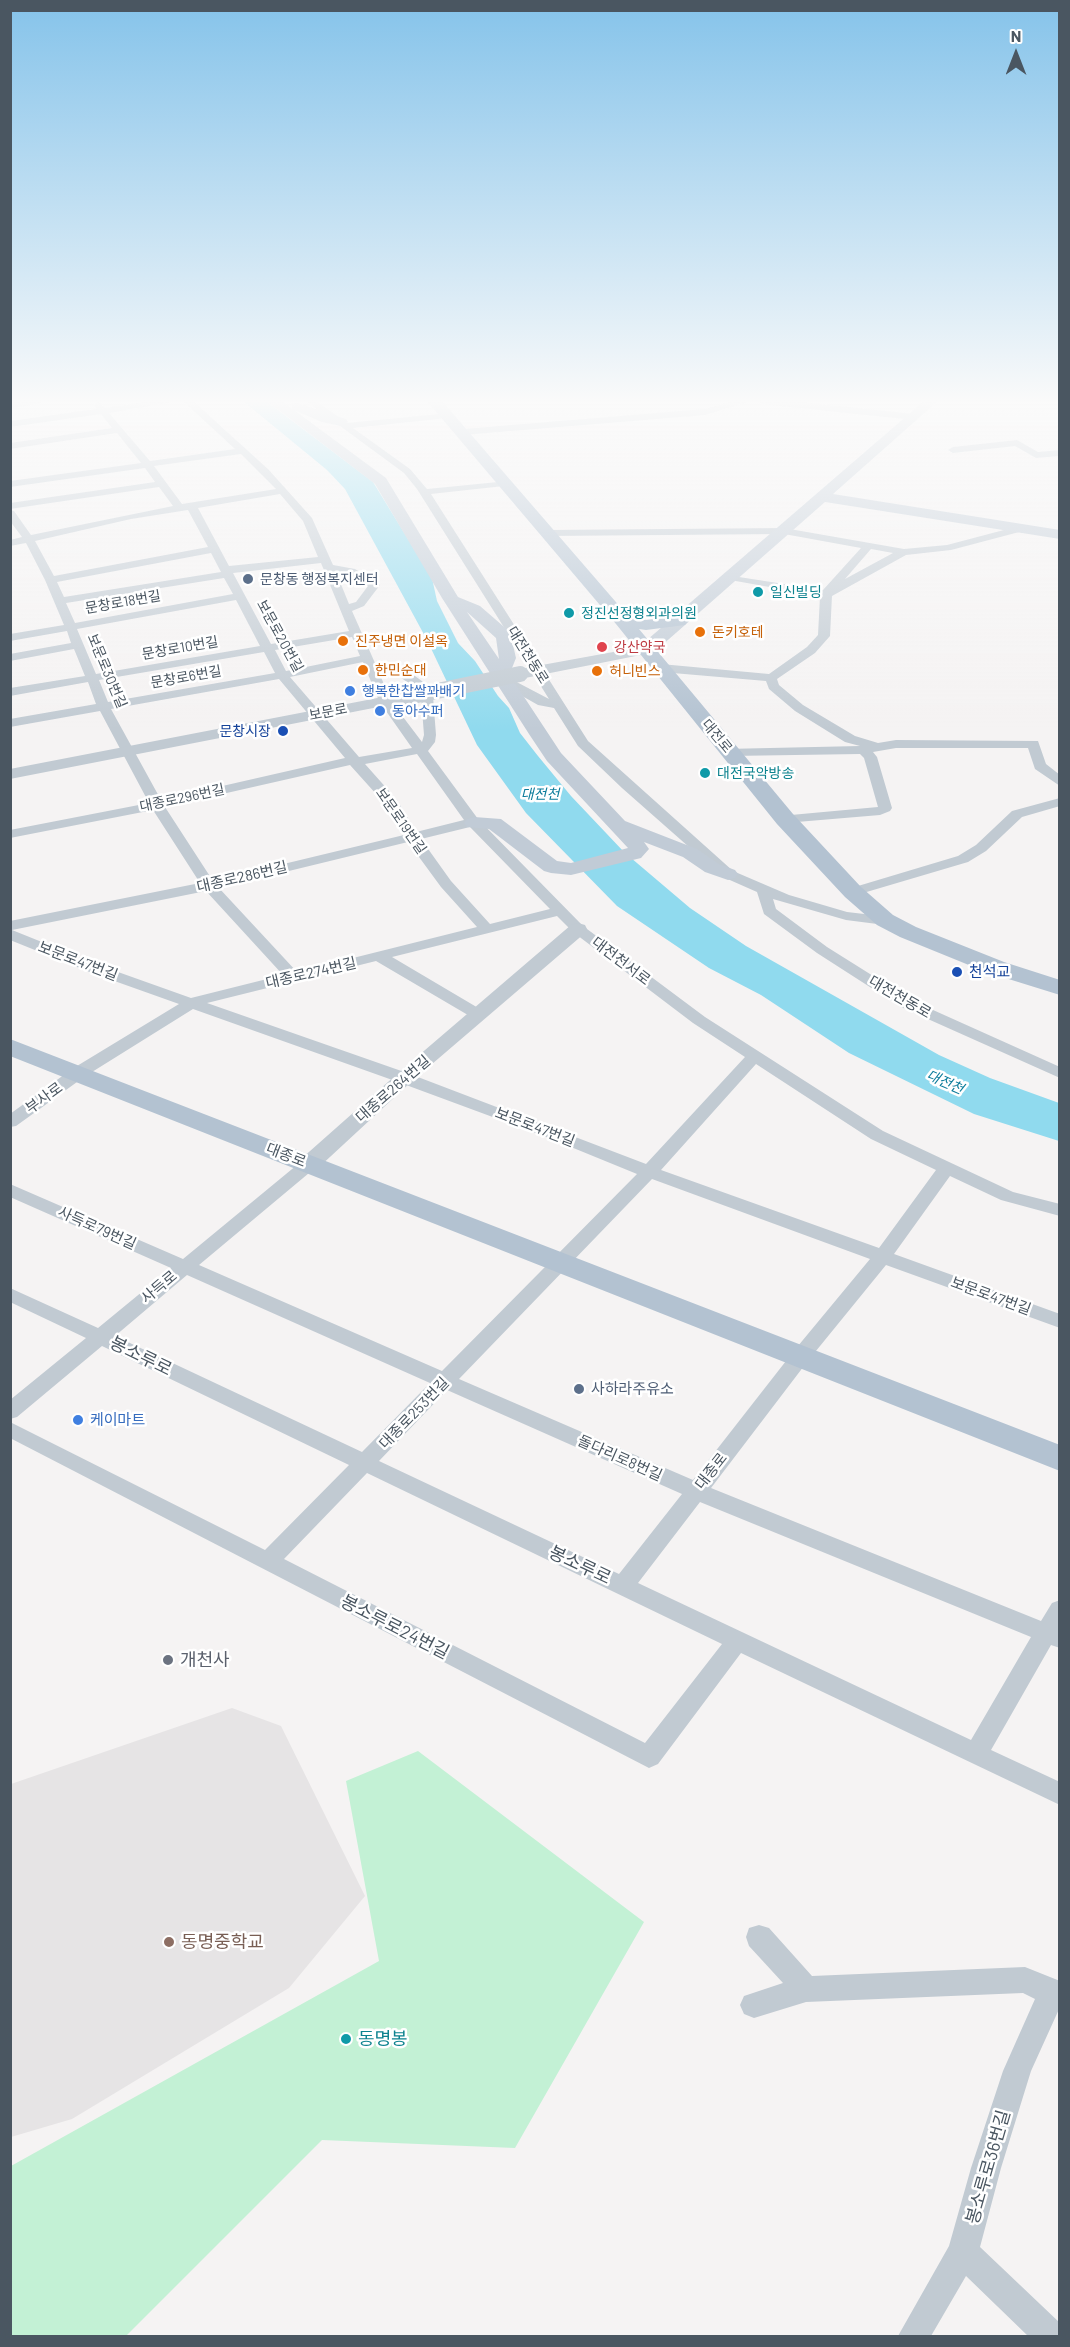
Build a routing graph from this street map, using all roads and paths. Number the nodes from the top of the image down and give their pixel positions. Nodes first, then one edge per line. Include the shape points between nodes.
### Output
1 (164, 511) edge
2 (188, 511) edge
3 (300, 511) edge
4 (398, 511) edge
5 (435, 511) edge
6 (528, 511) edge
7 (807, 511) edge
8 (905, 511) edge
9 (10, 513) edge
10 (1019, 529) junction
11 (784, 531) junction
12 (547, 533) junction
13 (1059, 536) edge
14 (29, 539) junction
15 (10, 543) edge
16 (869, 545) junction
17 (215, 549) junction
18 (904, 552) junction
19 (327, 563) junction
20 (227, 572) junction
21 (730, 577) junction
22 (51, 580) junction
23 (826, 594) junction
24 (241, 596) junction
25 (450, 598) junction
26 (58, 601) junction
27 (346, 609) junction
28 (622, 620) junction
29 (679, 621) junction
30 (72, 627) junction
31 (356, 633) junction
32 (510, 636) junction
33 (10, 638) edge
34 (79, 645) junction
35 (269, 647) junction
36 (646, 650) junction
37 (10, 658) edge
38 (368, 662) junction
39 (660, 668) junction
40 (538, 670) junction
41 (282, 675) junction
42 (508, 675) junction
43 (93, 678) junction
44 (771, 678) junction
45 (10, 692) edge
46 (389, 700) junction
47 (560, 705) junction
48 (104, 707) junction
49 (314, 715) junction
50 (10, 723) edge
51 (869, 748) junction
52 (129, 751) junction
53 (420, 751) junction
54 (730, 752) junction
55 (355, 761) junction
56 (10, 774) edge
57 (1059, 782) edge
58 (1059, 802) edge
59 (157, 805) junction
60 (785, 819) junction
61 (473, 823) junction
62 (616, 824) junction
63 (10, 834) edge
64 (412, 837) junction
65 (728, 874) junction
66 (209, 886) junction
67 (764, 892) junction
68 (852, 892) junction
69 (559, 911) junction
70 (885, 920) junction
71 (10, 926) edge
72 (486, 928) junction
73 (578, 929) junction
74 (10, 934) edge
75 (380, 957) junction
76 (293, 977) junction
77 (1059, 988) edge
78 (193, 1002) junction
79 (479, 1015) junction
80 (10, 1047) edge
81 (756, 1056) junction
82 (1059, 1072) edge
83 (78, 1073) junction
84 (404, 1078) junction
85 (10, 1122) edge
86 (309, 1164) junction
87 (947, 1168) junction
88 (649, 1172) junction
89 (10, 1190) edge
90 (1059, 1210) edge
91 (883, 1256) junction
92 (561, 1263) junction
93 (184, 1266) junction
94 (10, 1294) edge
95 (1059, 1321) edge
96 (100, 1336) junction
97 (800, 1357) junction
98 (444, 1382) junction
99 (10, 1412) edge
100 (10, 1428) edge
101 (1059, 1459) edge
102 (365, 1463) junction
103 (696, 1491) junction
104 (267, 1562) junction
105 (623, 1586) junction
106 (1059, 1609) edge
107 (1052, 1636) edge
108 (738, 1640) junction
109 (976, 1754) junction
110 (1059, 1794) edge
111 (759, 1937) dead end
112 (806, 1989) junction
113 (1055, 1993) edge
114 (754, 2005) dead end
115 (963, 2252) junction
116 (914, 2337) edge
117 (1050, 2337) edge

1 - 14 street
2 - 17 street, 보문로20번길
3 - 19 street, 대전천서로
4 - 25 main road
5 - 32 street, 대전천동로
6 - 12 main road, 대전로
7 - 11 main road
8 - 10 main road
9 - 14 street, 보문로30번길
10 - 13 main road
10 - 18 street via 947,548
11 - 12 street
11 - 16 street
11 - 21 main road
12 - 28 main road, 대전로
14 - 15 street
14 - 22 street, 보문로30번길
16 - 18 street
16 - 23 street
17 - 20 street, 보문로20번길
17 - 22 street
18 - 23 street
19 - 20 street
19 - 27 street, 대전천서로
19 - 27 street via 379,585 360,604
20 - 24 street, 보문로20번길
20 - 26 street
21 - 23 street
21 - 29 main road
22 - 26 street, 보문로30번길
23 - 44 street via 824,636
24 - 30 street, 문창로18번길
24 - 35 street, 보문로20번길
25 - 32 main road via 474,609
25 - 42 main road
26 - 30 street, 보문로30번길
27 - 31 street, 대전천서로
28 - 29 main road via 646,625
28 - 36 main road, 대전로
29 - 36 main road
30 - 33 street, 문창로18번길
30 - 34 street, 보문로30번길
31 - 35 street, 문창로10번길
31 - 38 street, 대전천서로
32 - 40 street, 대전천동로
32 - 42 main road
34 - 37 street
34 - 43 street, 보문로30번길
35 - 41 street, 보문로20번길
35 - 43 street, 문창로10번길
36 - 39 main road, 대전로
36 - 40 street, 보문로
38 - 41 street, 문창로6번길
38 - 46 street, 대전천서로
38 - 53 street, 문창로6번길 via 393,666 422,687 427,696 430,735
39 - 44 street
39 - 54 main road, 대전로
40 - 42 street, 보문로
40 - 47 street, 대전천동로
41 - 48 street, 문창로6번길
41 - 49 street, 보문로20번길
42 - 46 street, 보문로, bridge
42 - 47 street via 542,702
42 - 62 main road via 554,757
43 - 45 street, 문창로10번길
43 - 48 street, 보문로30번길
44 - 51 street via 773,686 799,708
46 - 49 street, 보문로
46 - 53 street, 대전천서로
47 - 65 street, 대전천동로 via 583,742
48 - 50 street, 문창로6번길
48 - 52 street, 보문로30번길
49 - 52 street, 보문로
49 - 55 street, 보문로19번길
51 - 54 street
51 - 57 street via 896,744 1033,744 1040,766
51 - 60 street via 885,808 880,812
52 - 56 street, 보문로
52 - 59 street, 보문로30번길
53 - 55 street, 대종로296번길
53 - 61 street, 대전천서로
54 - 60 main road, 대전로
55 - 59 street, 대종로296번길
55 - 64 street, 보문로19번길 via 392,803
58 - 68 street via 1017,814 981,848 963,859
59 - 63 street, 대종로296번길
59 - 66 street, 보문로30번길
60 - 68 main road, 대전로
61 - 62 main road via 494,823 551,867 577,867 634,854 638,846
61 - 64 street, 대종로286번길
61 - 69 street, 대전천서로
62 - 65 main road via 672,845
64 - 66 street, 대종로286번길
64 - 72 street, 보문로19번길 via 446,884
65 - 67 street, 대전천동로
66 - 71 street, 대종로286번길
66 - 76 street, 보문로30번길
67 - 70 street, 대전천동로 via 846,916
67 - 82 street, 대전천동로 via 769,911 822,951 907,1004
68 - 70 main road, 대전로
69 - 72 street, 대종로274번길
69 - 73 street, 대전천서로
70 - 77 main road, 대전로 via 945,949
72 - 75 street, 대종로274번길
73 - 79 street, 대종로264번길
73 - 81 street, 대전천서로 via 699,1020
74 - 78 street, 보문로47번길 via 98,970
75 - 76 street, 대종로274번길
75 - 79 street
76 - 78 street, 대종로274번길
78 - 83 street, 대종로274번길
78 - 84 street, 보문로47번길
79 - 84 street, 대종로264번길
80 - 83 main road, 대종로
81 - 87 street, 대전천서로 via 877,1135
81 - 88 street
83 - 85 street, 부사로
83 - 86 main road, 대종로
84 - 86 street, 대종로264번길
84 - 88 street, 보문로47번길
86 - 92 main road, 대종로
86 - 93 street, 사득로
87 - 90 street, 대전천서로 via 1007,1196
87 - 91 street, 대종로
88 - 91 street, 보문로47번길
88 - 92 street
89 - 93 street, 사득로79번길
91 - 95 street, 보문로47번길
91 - 97 street, 대종로
92 - 97 main road, 대종로
92 - 98 street, 대종로253번길
93 - 96 street, 사득로
93 - 98 street, 돌다리로8번길
94 - 96 street, 봉소루로
96 - 99 street, 사득로
96 - 102 street, 봉소루로
97 - 101 main road, 대종로
97 - 103 street, 대종로
98 - 102 street, 대종로253번길
98 - 103 street, 돌다리로8번길
100 - 104 street, 봉소루로24번길
102 - 104 street, 대종로253번길
102 - 105 street, 봉소루로
103 - 105 street, 대종로
103 - 107 street, 돌다리로8번길
104 - 108 street, 봉소루로24번길 via 649,1757
105 - 108 street, 봉소루로
106 - 107 street
107 - 109 street
108 - 109 street, 봉소루로
109 - 110 street, 봉소루로
111 - 112 street
112 - 113 street, 봉소루로36번길 via 1025,1980
112 - 114 street, 봉소루로36번길
113 - 115 street, 봉소루로36번길 via 1017,2072
115 - 116 street, 봉소루로36번길
115 - 117 street

